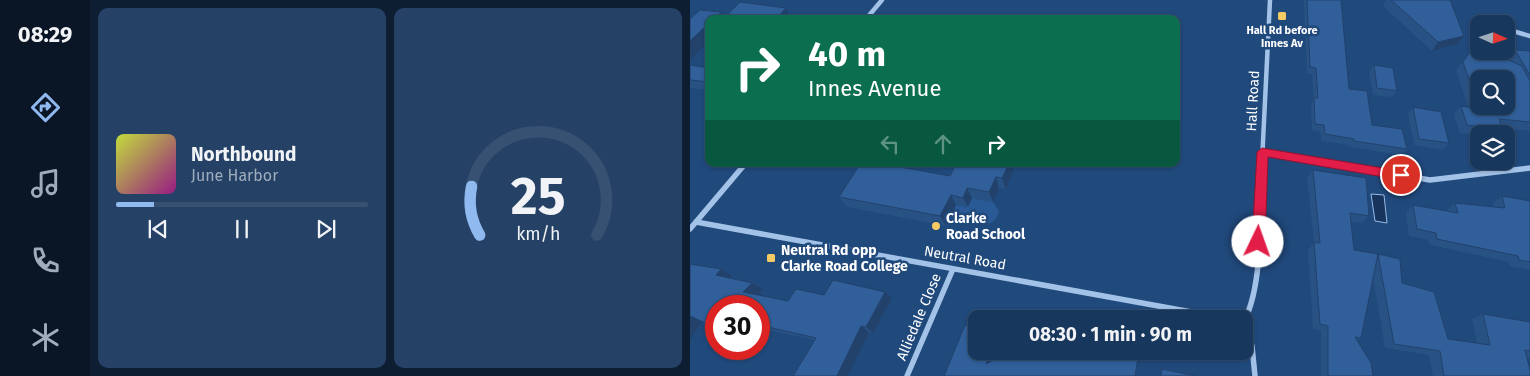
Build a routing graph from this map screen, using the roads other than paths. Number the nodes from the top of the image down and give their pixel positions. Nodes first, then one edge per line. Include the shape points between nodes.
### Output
1 (882, 0) edge
2 (1270, 0) edge
3 (869, 15) edge
4 (1515, 31) edge
5 (1530, 36) edge
6 (1262, 152) junction
7 (742, 167) edge
8 (1530, 168) edge
9 (696, 222) junction
10 (690, 229) edge
11 (953, 269) junction
12 (1180, 310) edge
13 (1249, 310) edge
14 (1253, 356) edge
15 (907, 376) edge
16 (1255, 376) edge

1 - 3 street
2 - 6 street, Hall Road
4 - 5 street
6 - 8 street via 1430,180
6 - 13 street, Hall Road via 1257,278
7 - 9 street
9 - 10 street
9 - 11 street, Neutral Road
11 - 12 street, Neutral Road
11 - 15 street, Alliedale Close
14 - 16 street, Hall Road

